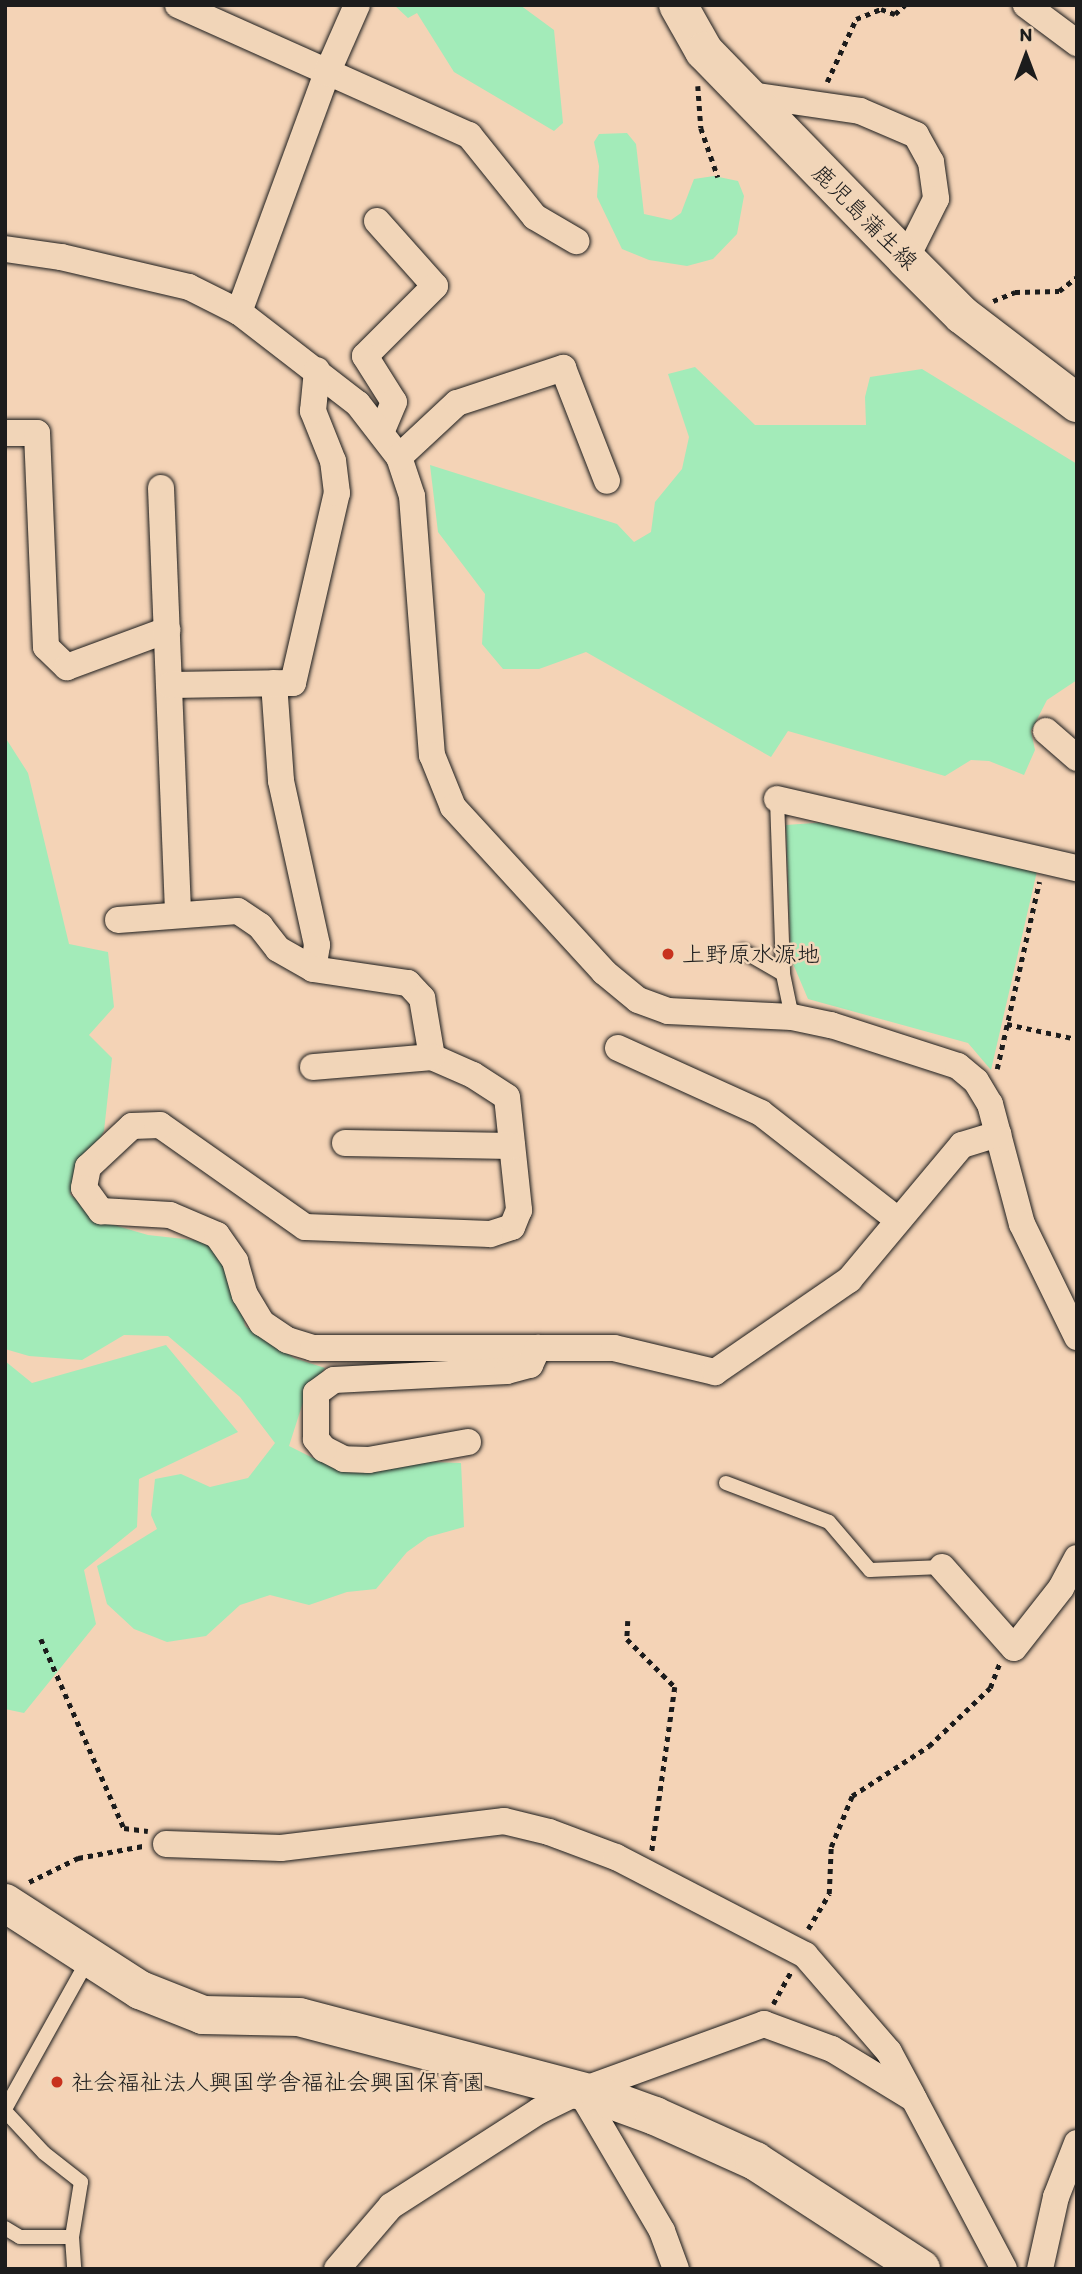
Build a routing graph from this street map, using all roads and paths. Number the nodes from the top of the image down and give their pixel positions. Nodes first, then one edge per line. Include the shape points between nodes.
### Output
1 (178, 5) edge
2 (357, 5) edge
3 (678, 5) edge
4 (905, 5) edge
5 (1026, 5) edge
6 (1077, 43) edge
7 (704, 51) junction
8 (327, 73) junction
9 (744, 94) junction
10 (817, 105) junction
11 (718, 177) dead end
12 (377, 220) dead end
13 (576, 241) dead end
14 (5, 249) edge
15 (906, 259) junction
16 (1077, 277) edge
17 (239, 312) junction
18 (962, 315) junction
19 (317, 370) junction
20 (1077, 403) edge
21 (382, 430) junction
22 (5, 433) edge
23 (399, 457) junction
24 (607, 481) dead end
25 (161, 488) dead end
26 (167, 630) junction
27 (274, 684) junction
28 (170, 685) junction
29 (1046, 731) dead end
30 (1077, 758) edge
31 (777, 799) joint
32 (1044, 861) junction
33 (1077, 868) edge
34 (178, 915) junction
35 (118, 920) dead end
36 (743, 951) dead end
37 (313, 969) junction
38 (783, 974) junction
39 (792, 1017) junction
40 (1007, 1024) junction
41 (1077, 1039) edge
42 (618, 1048) dead end
43 (432, 1058) junction
44 (313, 1067) dead end
45 (995, 1077) dead end
46 (998, 1134) junction
47 (345, 1143) dead end
48 (512, 1146) junction
49 (898, 1220) junction
50 (1077, 1336) edge
51 (538, 1348) junction
52 (468, 1442) dead end
53 (726, 1483) dead end
54 (1077, 1558) edge
55 (942, 1567) joint
56 (628, 1621) dead end
57 (41, 1639) dead end
58 (1008, 1644) junction
59 (124, 1828) dead end
60 (166, 1844) joint
61 (616, 1857) junction
62 (14, 1893) edge
63 (794, 1953) junction
64 (90, 1956) junction
65 (580, 2091) junction
66 (914, 2099) junction
67 (5, 2110) edge
68 (1077, 2143) edge
69 (5, 2228) edge
70 (72, 2237) junction
71 (74, 2269) edge
72 (337, 2269) edge
73 (676, 2269) edge
74 (921, 2269) edge
75 (1004, 2269) edge
76 (1040, 2269) edge

1 - 8 street
2 - 8 street
3 - 7 street, 鹿児島蒲生線
4 - 10 path via 895,14 881,9 856,19
5 - 6 street
7 - 9 street, 鹿児島蒲生線
7 - 11 path via 697,88 701,128
8 - 13 street via 469,135 534,217
8 - 17 street
9 - 10 street
9 - 15 street, 鹿児島蒲生線
10 - 15 street via 860,111 916,135 931,162 936,199
12 - 21 street via 435,286 365,356 394,402
14 - 17 street via 49,254 189,287
15 - 18 street, 鹿児島蒲生線
16 - 18 path via 1059,291 1015,292
17 - 19 street
18 - 20 street, 鹿児島蒲生線
19 - 21 street
19 - 27 street via 313,411 333,461 337,493 293,683
21 - 23 street
22 - 26 street via 37,433 46,647 67,667
23 - 24 street via 457,403 563,369
23 - 39 street via 412,496 432,755 453,807 604,972 638,1000 668,1011
25 - 26 street
26 - 28 street
27 - 28 street
27 - 37 street via 281,782 317,945
28 - 34 street
29 - 30 street
31 - 32 street
31 - 38 lane
32 - 33 street
32 - 40 path
34 - 35 street
34 - 37 street via 238,911 260,926 278,949
36 - 38 lane
37 - 43 street via 408,983 422,998
38 - 39 lane
39 - 46 street via 958,1066 990,1104
40 - 41 path
40 - 45 path
42 - 49 street via 761,1113
43 - 44 street
43 - 48 street via 473,1075 507,1097
46 - 49 street via 962,1145
46 - 50 street via 1022,1224
47 - 48 street
48 - 51 street via 519,1210 512,1227 490,1234 305,1227 160,1125 132,1126 116,1137 88,1167 83,1188 101,1211 170,1215 217,1235 262,1323 287,1340 313,1348
49 - 51 street via 849,1280 715,1373 614,1348
51 - 52 street via 530,1366 507,1371 334,1380 316,1393 316,1439 344,1459 369,1460
53 - 55 lane via 828,1522 870,1570
54 - 58 street via 1061,1588 1014,1648
55 - 58 street
56 - 61 path via 627,1640 675,1687 653,1851 645,1858 623,1847
57 - 59 path
58 - 63 path via 990,1688 929,1746 852,1796 831,1847 828,1894
60 - 61 street via 281,1847 504,1821
60 - 62 path via 78,1858
61 - 63 street
62 - 64 street
63 - 66 street via 805,1955 848,2002 889,2052
64 - 65 street via 140,1990 203,2015 299,2017
64 - 67 lane
65 - 66 street via 764,2024 832,2049
65 - 72 street via 539,2111 391,2206
65 - 73 street via 662,2231
65 - 74 street via 655,2116 755,2161
66 - 75 street
67 - 70 lane via 44,2153 81,2182
68 - 76 street via 1056,2197
69 - 70 lane via 20,2237
70 - 71 lane

